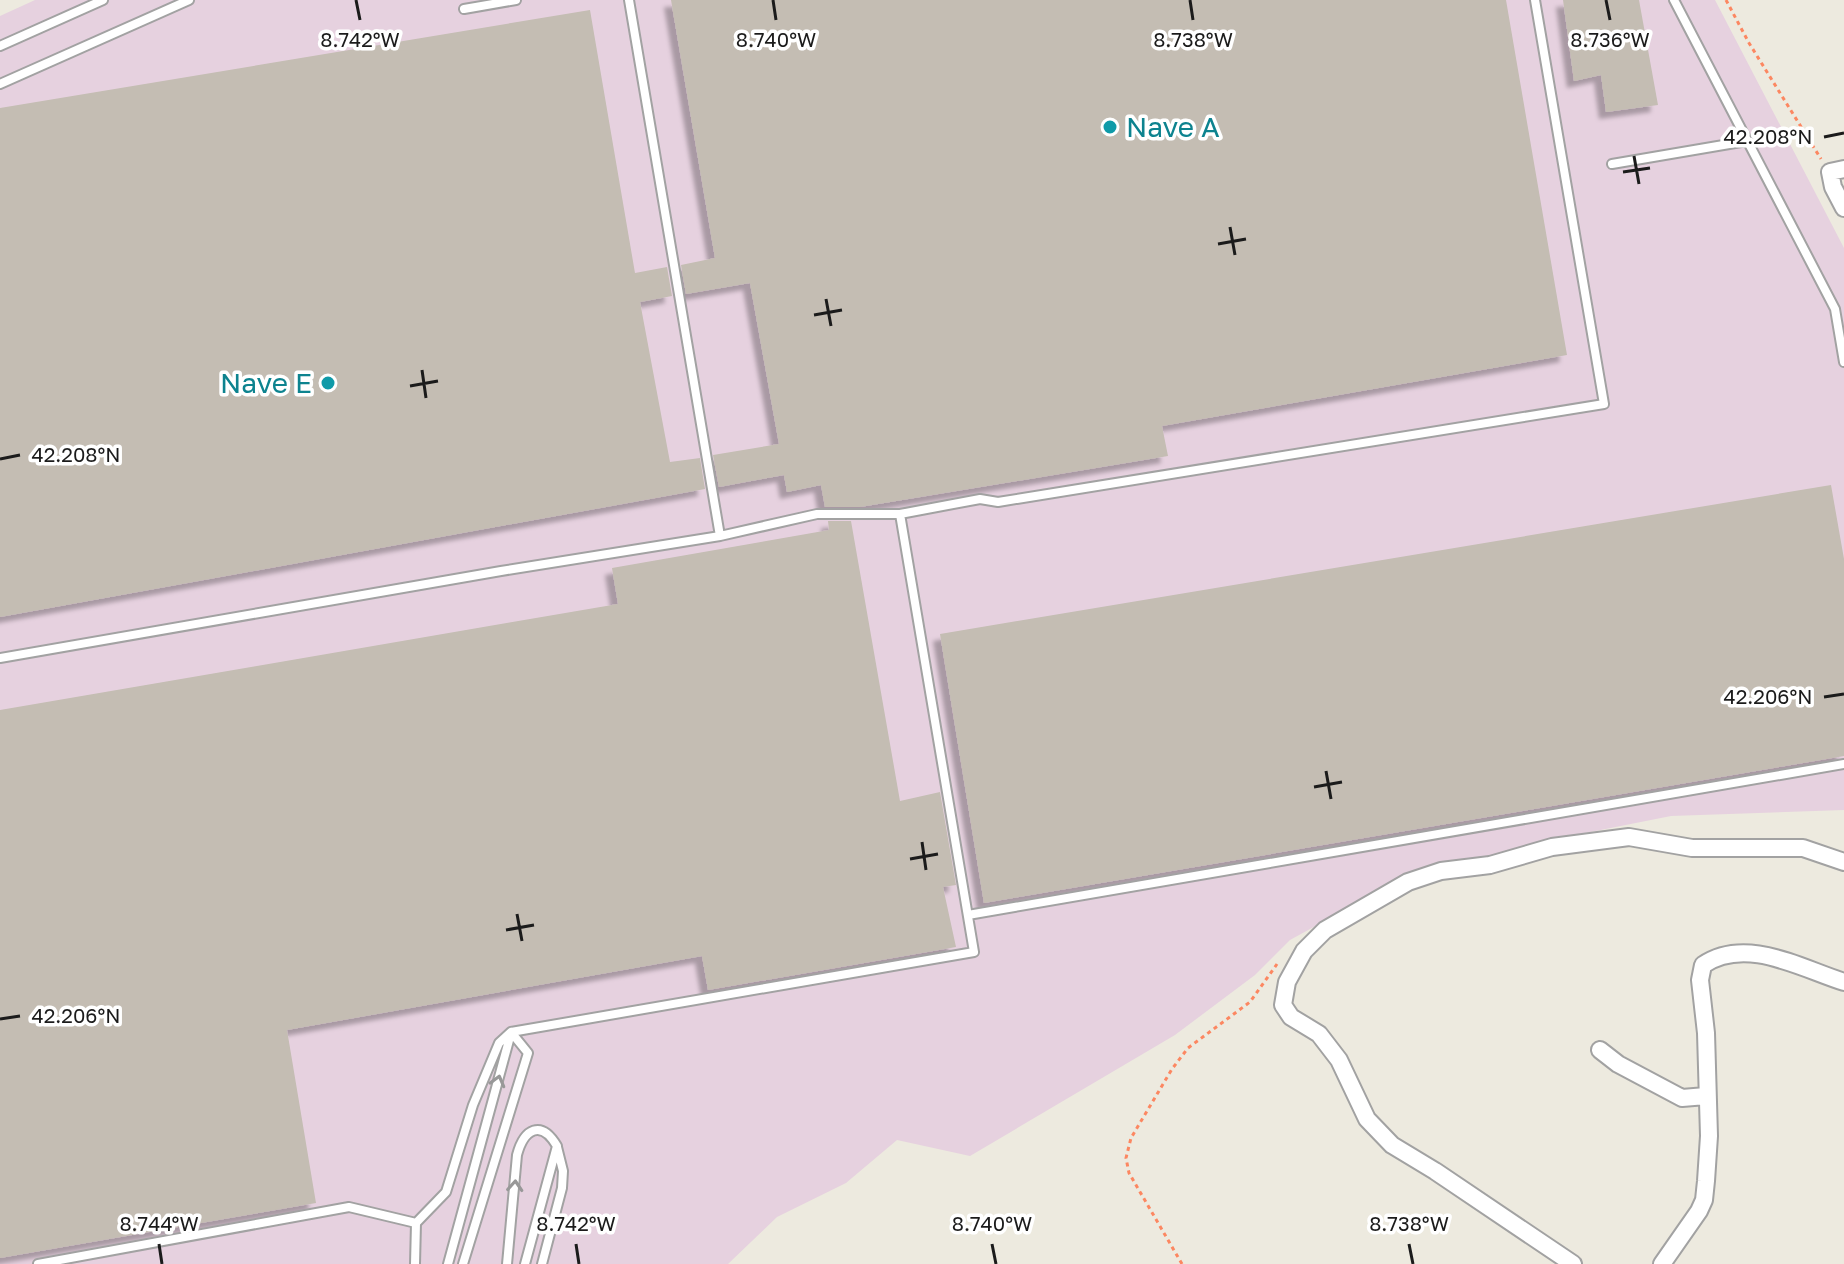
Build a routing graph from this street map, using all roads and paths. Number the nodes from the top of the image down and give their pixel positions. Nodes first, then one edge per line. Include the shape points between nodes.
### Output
1 (103, 0) edge
2 (189, 0) edge
3 (516, 0) edge
4 (629, 0) edge
5 (1535, 0) edge
6 (1674, 0) edge
7 (1726, 0) edge
8 (464, 9) dead end
9 (0, 46) edge
10 (0, 84) edge
11 (1747, 141) junction
12 (1612, 164) dead end
13 (1837, 171) edge
14 (1844, 208) edge
15 (1844, 362) edge
16 (900, 514) junction
17 (720, 536) junction
18 (0, 658) edge
19 (1844, 764) edge
20 (1844, 862) edge
21 (968, 915) junction
22 (1278, 962) dead end
23 (1844, 982) edge
24 (511, 1032) junction
25 (1600, 1050) dead end
26 (1706, 1096) junction
27 (557, 1146) junction
28 (416, 1223) junction
29 (38, 1264) edge
30 (415, 1264) edge
31 (448, 1264) edge
32 (463, 1264) edge
33 (507, 1264) edge
34 (525, 1264) edge
35 (542, 1264) edge
36 (1182, 1264) edge
37 (1573, 1264) edge
38 (1662, 1264) edge

1 - 9 lane
2 - 10 lane
3 - 8 lane
4 - 17 lane
5 - 16 lane via 1604,404
6 - 11 lane
7 - 13 path via 1781,97
11 - 12 lane
11 - 15 lane via 1835,309
13 - 14 street via 1833,187
16 - 17 lane via 817,514
16 - 21 lane
17 - 18 lane
19 - 21 lane
20 - 37 street via 1803,848 1692,848 1629,837 1552,847 1408,882 1325,930 1304,951 1287,982 1283,1005 1332,1051 1367,1119 1392,1145
21 - 24 lane via 974,952
22 - 36 path via 1250,1002 1188,1048 1131,1138 1129,1173
23 - 26 street via 1751,952 1728,953 1703,965
24 - 28 lane via 499,1043 473,1105 446,1192
31 -> 24 lane
24 - 32 lane via 528,1053
25 - 26 street via 1682,1098
26 - 38 street via 1709,1158 1704,1200
33 -> 27 lane via 521,1141 538,1130 550,1134
27 - 34 lane
27 - 35 lane via 562,1188
28 - 29 lane via 349,1207
28 - 30 lane

